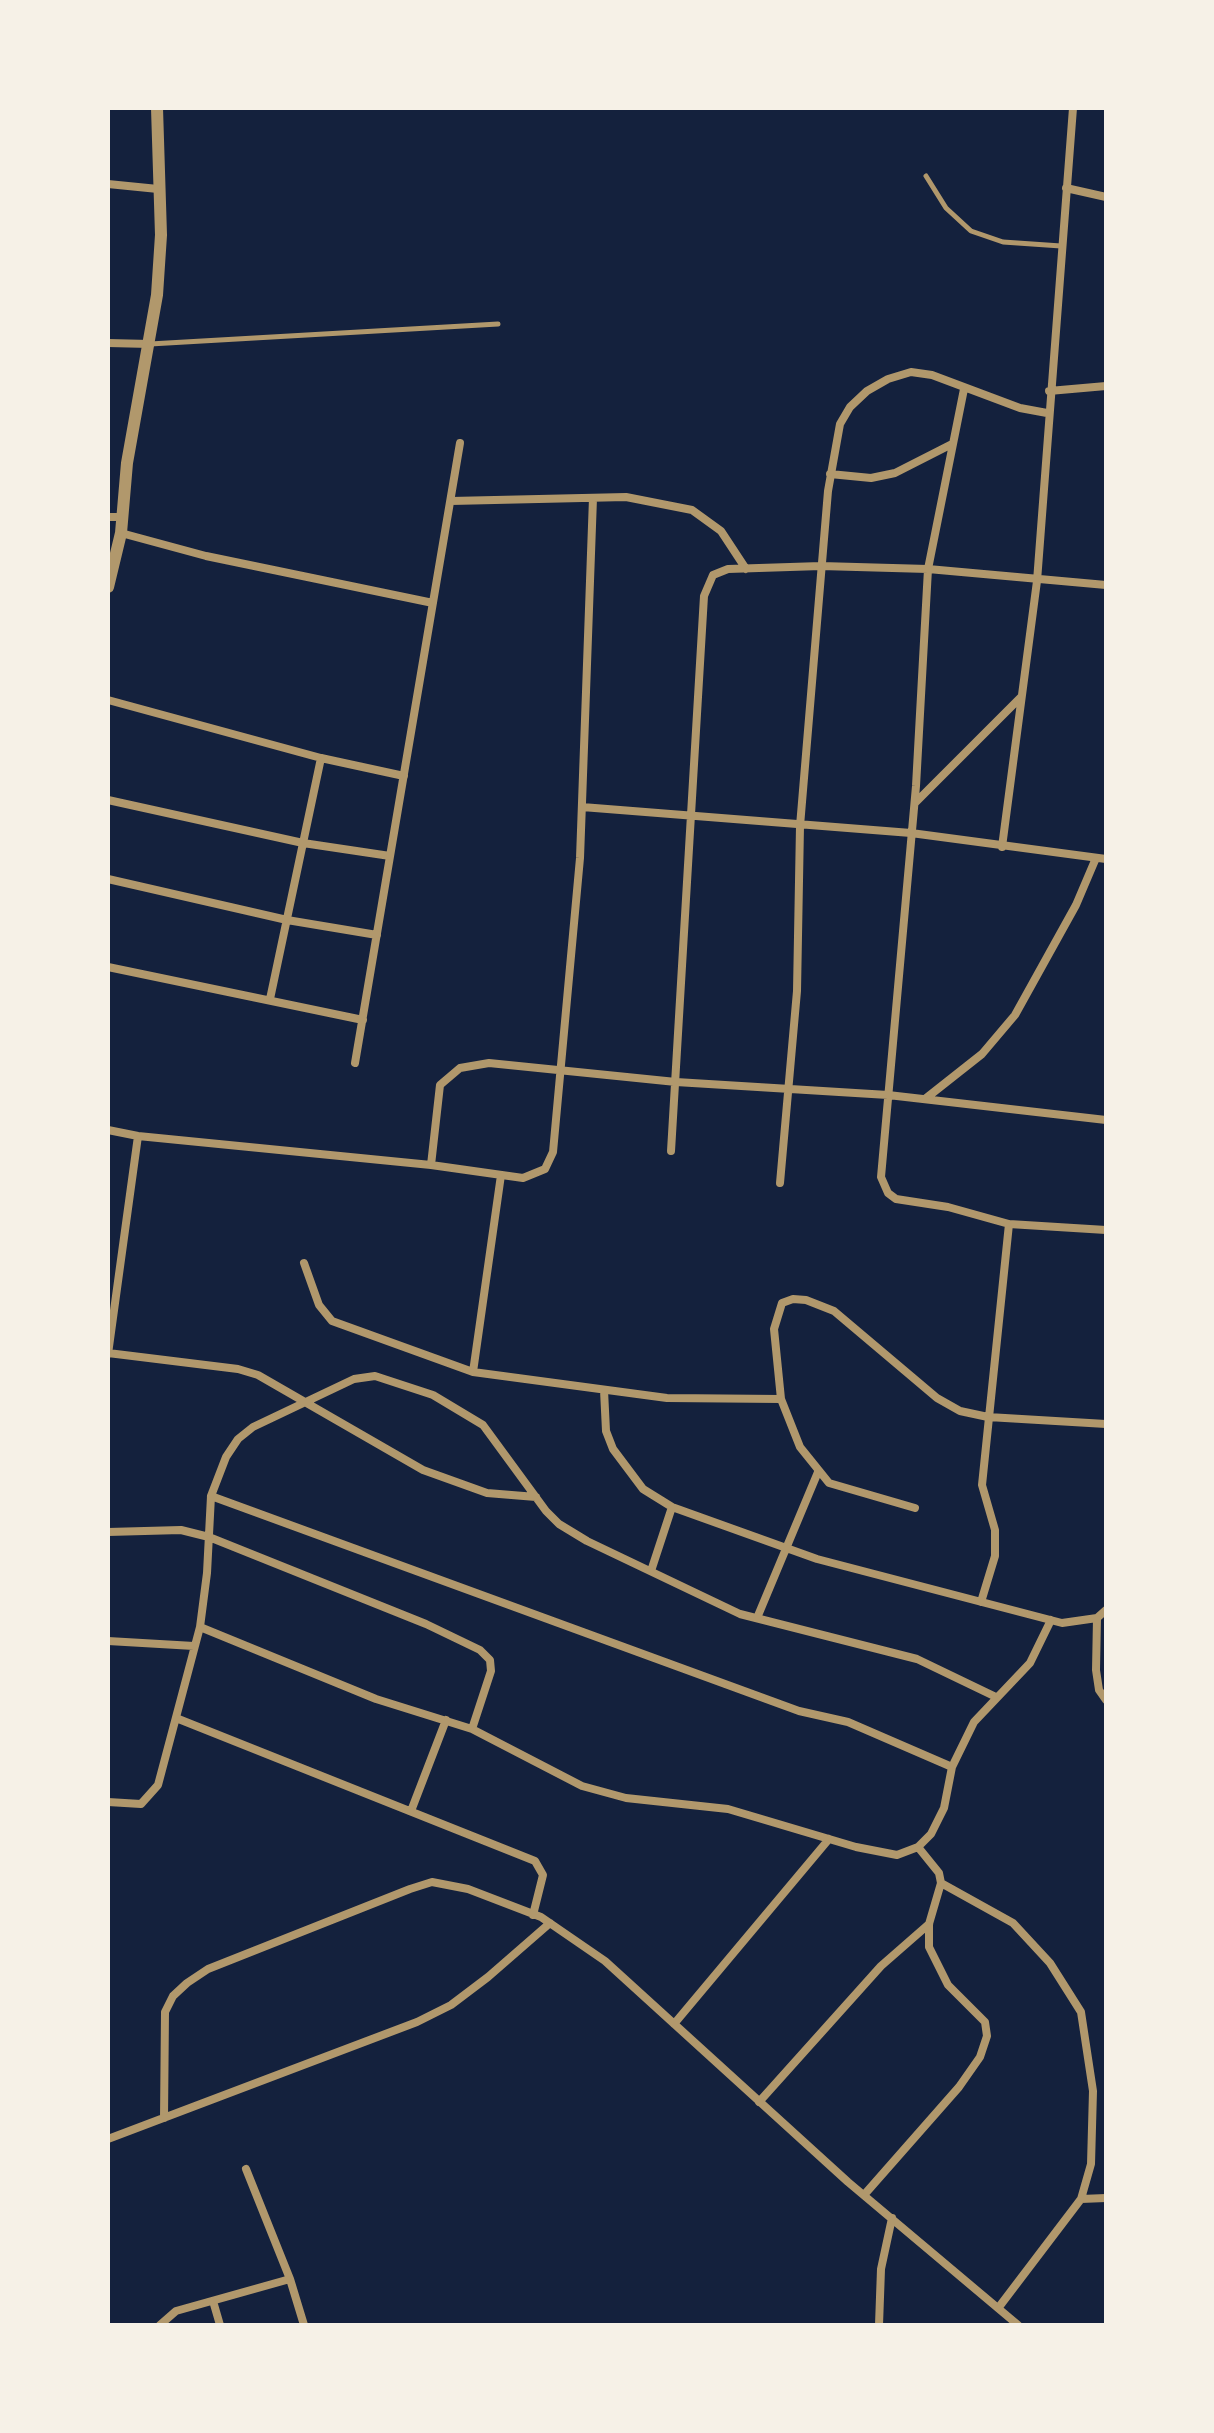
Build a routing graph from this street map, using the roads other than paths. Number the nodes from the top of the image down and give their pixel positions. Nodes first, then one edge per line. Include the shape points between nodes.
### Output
1 (157, 108) edge
2 (1073, 108) edge
3 (926, 176) dead end
4 (108, 184) edge
5 (1066, 188) junction
6 (158, 189) junction
7 (1106, 197) edge
8 (1061, 246) junction
9 (498, 324) dead end
10 (108, 343) edge
11 (150, 344) junction
12 (1106, 386) edge
13 (964, 389) junction
14 (1049, 391) junction
15 (1047, 413) junction
16 (460, 443) dead end
17 (952, 444) junction
18 (830, 474) junction
19 (593, 498) junction
20 (451, 501) junction
21 (108, 517) edge
22 (122, 517) junction
23 (121, 533) junction
24 (821, 566) junction
25 (746, 569) junction
26 (928, 569) junction
27 (1037, 581) junction
28 (1106, 585) edge
29 (108, 587) edge
30 (433, 603) junction
31 (1022, 697) junction
32 (108, 700) edge
33 (321, 758) junction
34 (404, 776) junction
35 (108, 800) edge
36 (914, 804) junction
37 (582, 807) junction
38 (690, 815) junction
39 (800, 826) junction
40 (911, 833) junction
41 (303, 843) junction
42 (1002, 847) junction
43 (390, 856) junction
44 (1096, 858) junction
45 (1106, 859) edge
46 (108, 879) edge
47 (287, 920) junction
48 (377, 935) junction
49 (108, 967) edge
50 (270, 999) junction
51 (363, 1020) junction
52 (355, 1063) dead end
53 (560, 1072) junction
54 (676, 1082) junction
55 (787, 1088) junction
56 (888, 1095) junction
57 (924, 1099) junction
58 (1106, 1120) edge
59 (108, 1130) edge
60 (138, 1136) junction
61 (671, 1151) dead end
62 (431, 1165) junction
63 (501, 1175) junction
64 (780, 1183) dead end
65 (1009, 1224) junction
66 (1106, 1230) edge
67 (304, 1263) dead end
68 (108, 1354) edge
69 (473, 1372) junction
70 (604, 1390) junction
71 (781, 1399) junction
72 (304, 1401) junction
73 (988, 1417) junction
74 (1106, 1424) edge
75 (818, 1472) junction
76 (211, 1496) junction
77 (536, 1497) junction
78 (672, 1507) junction
79 (915, 1508) dead end
80 (108, 1532) edge
81 (209, 1537) junction
82 (787, 1546) junction
83 (651, 1571) junction
84 (981, 1602) junction
85 (1106, 1610) edge
86 (757, 1618) junction
87 (1097, 1618) junction
88 (1051, 1620) junction
89 (200, 1627) junction
90 (108, 1641) edge
91 (194, 1646) junction
92 (996, 1697) junction
93 (1106, 1700) edge
94 (176, 1718) junction
95 (446, 1720) junction
96 (472, 1729) junction
97 (952, 1767) junction
98 (108, 1802) edge
99 (411, 1811) junction
100 (829, 1839) junction
101 (918, 1847) junction
102 (941, 1883) junction
103 (533, 1915) junction
104 (550, 1923) junction
105 (929, 1924) junction
106 (674, 2024) junction
107 (759, 2102) junction
108 (164, 2118) junction
109 (108, 2139) edge
110 (246, 2169) dead end
111 (864, 2195) junction
112 (1106, 2198) edge
113 (1081, 2199) junction
114 (892, 2218) junction
115 (290, 2279) junction
116 (213, 2301) junction
117 (999, 2307) junction
118 (160, 2325) edge
119 (220, 2325) edge
120 (304, 2325) edge
121 (879, 2325) edge
122 (1018, 2325) edge

1 - 6 street
2 - 5 street
3 - 8 lane via 946,208 971,231 1003,242
4 - 6 street
5 - 7 street
5 - 8 street
6 - 11 street via 161,235
8 - 14 street
9 - 11 lane
10 - 11 street
11 - 22 street
12 - 14 street
13 - 15 street
13 - 17 street
13 - 18 street via 911,372 867,391 840,424
14 - 15 street
15 - 27 street
16 - 20 street
17 - 18 street via 895,473 871,478
17 - 26 street
18 - 24 street
19 - 20 street
19 - 25 street via 626,497 692,510 721,531
19 - 37 street
20 - 30 street
21 - 22 street
22 - 23 street
23 - 29 street
23 - 30 street
24 - 25 street
24 - 26 street
24 - 39 street
25 - 38 street via 718,572 704,596
26 - 27 street
26 - 36 street
27 - 28 street
27 - 31 street
30 - 34 street
31 - 36 street
31 - 42 street
32 - 33 street
33 - 34 street
33 - 41 street
34 - 43 street
35 - 41 street
36 - 40 street
37 - 38 street
37 - 53 street
38 - 39 street
38 - 54 street
39 - 40 street
39 - 55 street via 797,991
40 - 42 street
40 - 56 street
41 - 43 street
41 - 47 street
42 - 44 street
43 - 48 street
44 - 45 street
44 - 57 street via 1015,1015 982,1054
46 - 47 street
47 - 48 street
47 - 50 street
48 - 51 street
49 - 50 street
50 - 51 street
51 - 52 street
53 - 54 street
53 - 62 street via 489,1063 450,1074 440,1085
53 - 63 street via 553,1152 545,1169 523,1178
54 - 55 street
54 - 61 street
55 - 56 street
55 - 64 street
56 - 57 street
56 - 65 street via 881,1177 888,1193
57 - 58 street
59 - 60 street
60 - 62 street
60 - 68 street
62 - 63 street
63 - 69 street
65 - 66 street
65 - 73 street
67 - 69 street via 319,1305 332,1321
68 - 72 street via 238,1369
69 - 70 street
70 - 71 street via 667,1398
70 - 78 street via 606,1431 613,1449 643,1489
71 - 73 street via 777,1314 782,1303 806,1300 834,1311 937,1398 960,1411
71 - 75 street via 800,1447
72 - 76 street via 238,1439
72 - 77 street via 423,1470 487,1493
72 - 77 street via 354,1379 375,1376 433,1395 483,1425
73 - 74 street
73 - 84 street via 982,1485 995,1530 995,1556
75 - 79 street via 843,1489
75 - 82 street
76 - 81 street
76 - 97 street via 799,1711 848,1722
77 - 83 street via 559,1524
78 - 82 street
78 - 83 street
80 - 81 street via 181,1530
81 - 89 street
81 - 96 street via 480,1650 490,1660 491,1671
82 - 84 street via 817,1559
82 - 86 street
83 - 86 street
84 - 88 street
85 - 87 street
86 - 92 street via 917,1659
87 - 88 street via 1076,1623
87 - 93 street via 1096,1670
88 - 92 street via 1030,1663
89 - 91 street
89 - 95 street via 376,1699
90 - 91 street
91 - 94 street
92 - 97 street via 974,1722
94 - 98 street via 158,1785 149,1798 141,1804
94 - 99 street
95 - 96 street
95 - 99 street
96 - 100 street via 582,1786 626,1798 728,1809
97 - 101 street via 944,1808
99 - 103 street via 535,1861 543,1875
100 - 101 street via 897,1855
100 - 106 street
101 - 102 street
102 - 105 street
102 - 113 street via 1013,1923 1050,1963 1081,2012 1093,2091 1091,2164
103 - 104 street
103 - 108 street via 468,1889 432,1882 208,1969 173,1996 165,2012
104 - 106 street via 605,1961
104 - 108 street via 476,1987 417,2022
105 - 107 street via 881,1966
105 - 111 street via 929,1947 938,1970 985,2022 987,2036 959,2087
106 - 107 street
107 - 111 street
108 - 109 street
110 - 115 street
111 - 114 street
112 - 113 street
113 - 117 street
114 - 117 street
114 - 121 street via 881,2269
115 - 116 street
115 - 120 street
116 - 118 street via 176,2311
116 - 119 street
117 - 122 street

